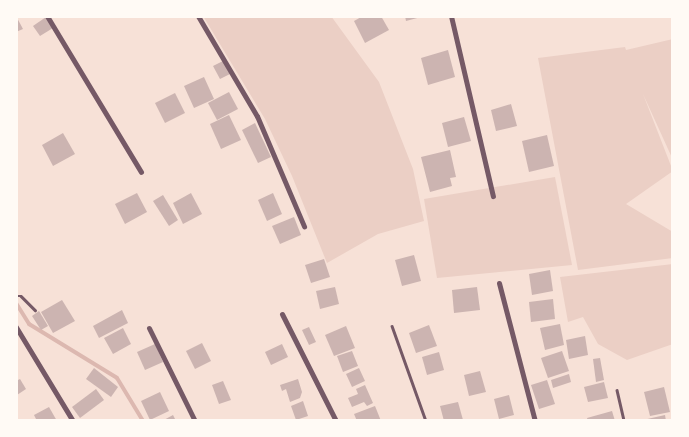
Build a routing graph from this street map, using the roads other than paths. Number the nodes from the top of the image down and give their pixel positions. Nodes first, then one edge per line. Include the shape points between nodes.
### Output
1 (47, 16) edge
2 (198, 16) edge
3 (452, 16) edge
4 (142, 172) dead end
5 (493, 196) dead end
6 (304, 226) dead end
7 (499, 283) dead end
8 (16, 296) edge
9 (35, 310) dead end
10 (282, 314) dead end
11 (392, 326) dead end
12 (16, 327) edge
13 (149, 328) dead end
14 (617, 390) dead end
15 (73, 421) edge
16 (195, 421) edge
17 (336, 421) edge
18 (426, 421) edge
19 (535, 421) edge
20 (624, 421) edge

1 - 4 street
2 - 6 street via 256,116
3 - 5 street
7 - 19 street
8 - 9 lane via 22,296
10 - 17 street
11 - 18 lane
12 - 15 street
13 - 16 street
14 - 20 lane

